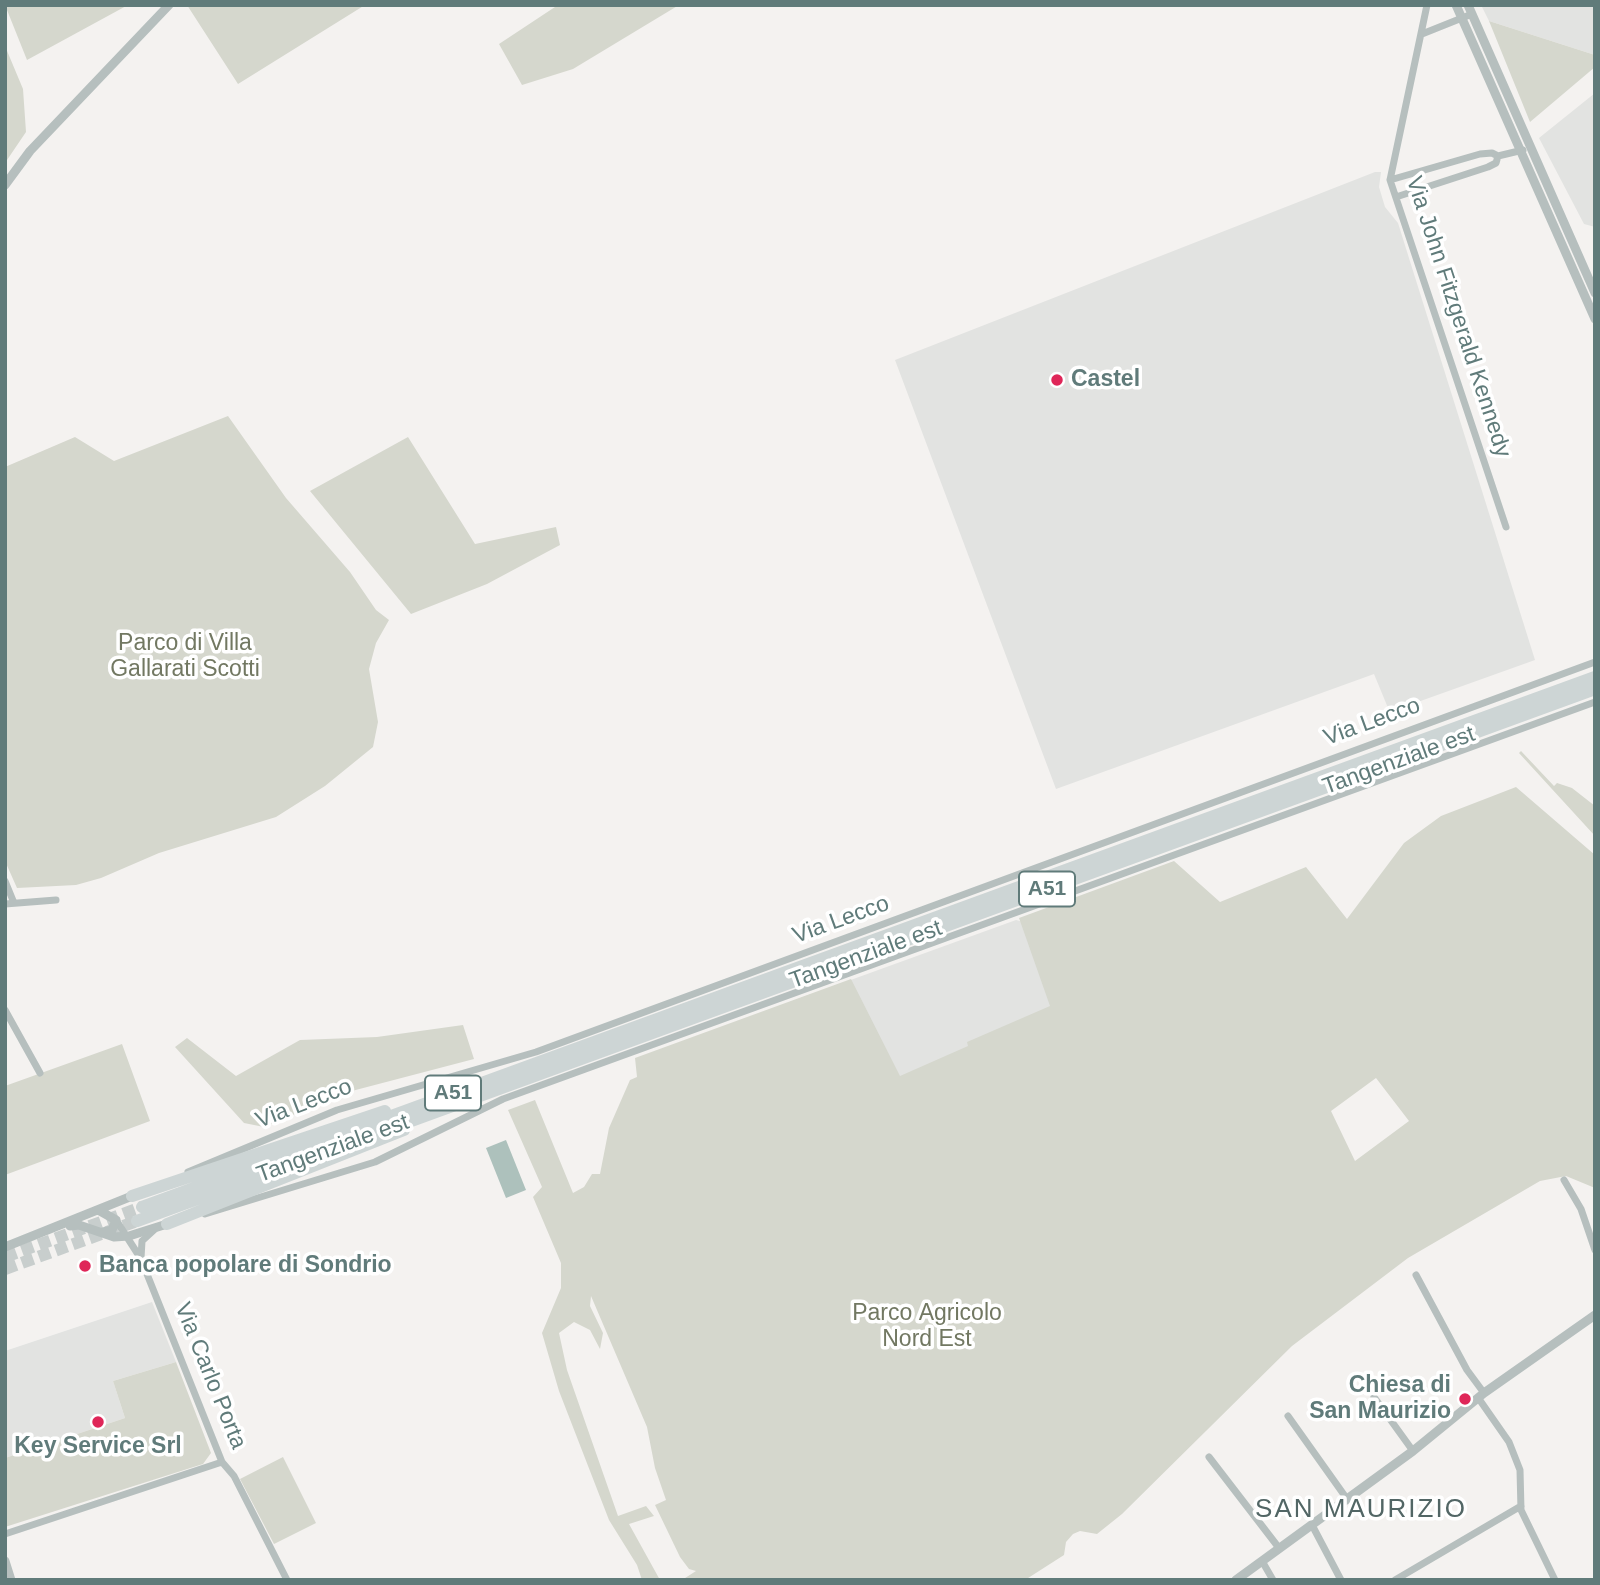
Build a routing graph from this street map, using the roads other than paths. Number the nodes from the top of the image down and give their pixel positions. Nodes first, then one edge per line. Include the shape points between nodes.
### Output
1 (169, 5) edge
2 (1427, 5) edge
3 (1456, 5) edge
4 (1470, 10) edge
5 (1462, 17) junction
6 (1422, 34) junction
7 (1530, 147) junction
8 (1519, 152) junction
9 (1498, 156) junction
10 (1391, 180) junction
11 (5, 185) edge
12 (1396, 197) junction
13 (1595, 293) edge
14 (1595, 319) edge
15 (1506, 527) dead end
16 (1595, 662) edge
17 (1595, 677) edge
18 (1595, 690) edge
19 (1595, 702) edge
20 (5, 881) edge
21 (56, 900) dead end
22 (14, 903) junction
23 (5, 904) edge
24 (5, 1010) edge
25 (40, 1073) dead end
26 (440, 1104) junction
27 (1564, 1180) dead end
28 (132, 1196) junction
29 (142, 1207) tunnel mouth
30 (100, 1211) junction
31 (116, 1220) junction
32 (137, 1221) tunnel mouth
33 (162, 1226) junction
34 (58, 1227) junction
35 (100, 1231) junction
36 (114, 1237) junction
37 (129, 1237) junction
38 (5, 1247) edge
39 (1595, 1250) edge
40 (141, 1258) junction
41 (1416, 1275) dead end
42 (1595, 1315) edge
43 (1482, 1396) junction
44 (1374, 1397) dead end
45 (1288, 1416) dead end
46 (1413, 1451) junction
47 (1209, 1457) dead end
48 (222, 1462) junction
49 (1347, 1499) junction
50 (1520, 1503) junction
51 (1312, 1525) junction
52 (5, 1534) edge
53 (1279, 1548) junction
54 (5, 1561) edge
55 (1262, 1561) junction
56 (11, 1580) edge
57 (286, 1580) edge
58 (1236, 1580) edge
59 (1273, 1580) edge
60 (1341, 1580) edge
61 (1395, 1580) edge
62 (1555, 1580) edge

1 - 11 street via 30,151
2 - 6 street, Via John Fitzgerald Kennedy
3 - 5 street
4 - 5 street
4 - 7 street
5 - 6 street
5 - 8 street
6 - 10 street, Via John Fitzgerald Kennedy
7 - 8 street
7 - 13 street
8 - 9 street
8 - 14 street
9 - 10 street via 1480,154
9 - 12 street via 1488,167
10 - 12 street, Via John Fitzgerald Kennedy
12 - 15 street, Via John Fitzgerald Kennedy
16 - 28 street, Via Lecco via 536,1052 337,1110
17 - 26 highway, Tangenziale est / A51
18 - 26 highway, Tangenziale est / A51
19 - 33 street, Via Lecco via 503,1099 375,1162
20 - 22 street
21 - 22 street
22 - 23 street
24 - 25 street
26 - 28 highway via 364,1116
26 - 29 highway, Tangenziale est / A51
26 - 32 highway, Tangenziale est / A51
26 - 33 highway via 387,1139
27 - 39 street via 1581,1209
28 - 30 street, Via Lecco
30 - 31 street
30 - 34 street, Via Lecco
30 - 35 street via 95,1223
31 - 35 street via 112,1230
31 - 37 street, Via Carlo Porta
33 - 37 street, Via Lecco
33 - 40 street via 142,1241
34 - 35 street, Via Lecco via 79,1225
34 - 38 street, Via Lecco
35 - 36 street, Via Lecco
36 - 37 street, Via Lecco
36 - 40 street
37 - 40 street, Via Carlo Porta
40 - 48 street, Via Carlo Porta
41 - 43 street
42 - 43 street
43 - 46 street
43 - 50 street via 1520,1470
44 - 46 street
45 - 49 street
46 - 49 street
47 - 53 street
48 - 52 street
48 - 57 street, Via Carlo Porta via 234,1476
49 - 51 street
50 - 61 street
50 - 62 street
51 - 53 street
51 - 60 street
53 - 55 street
54 - 56 street
55 - 58 street
55 - 59 street

